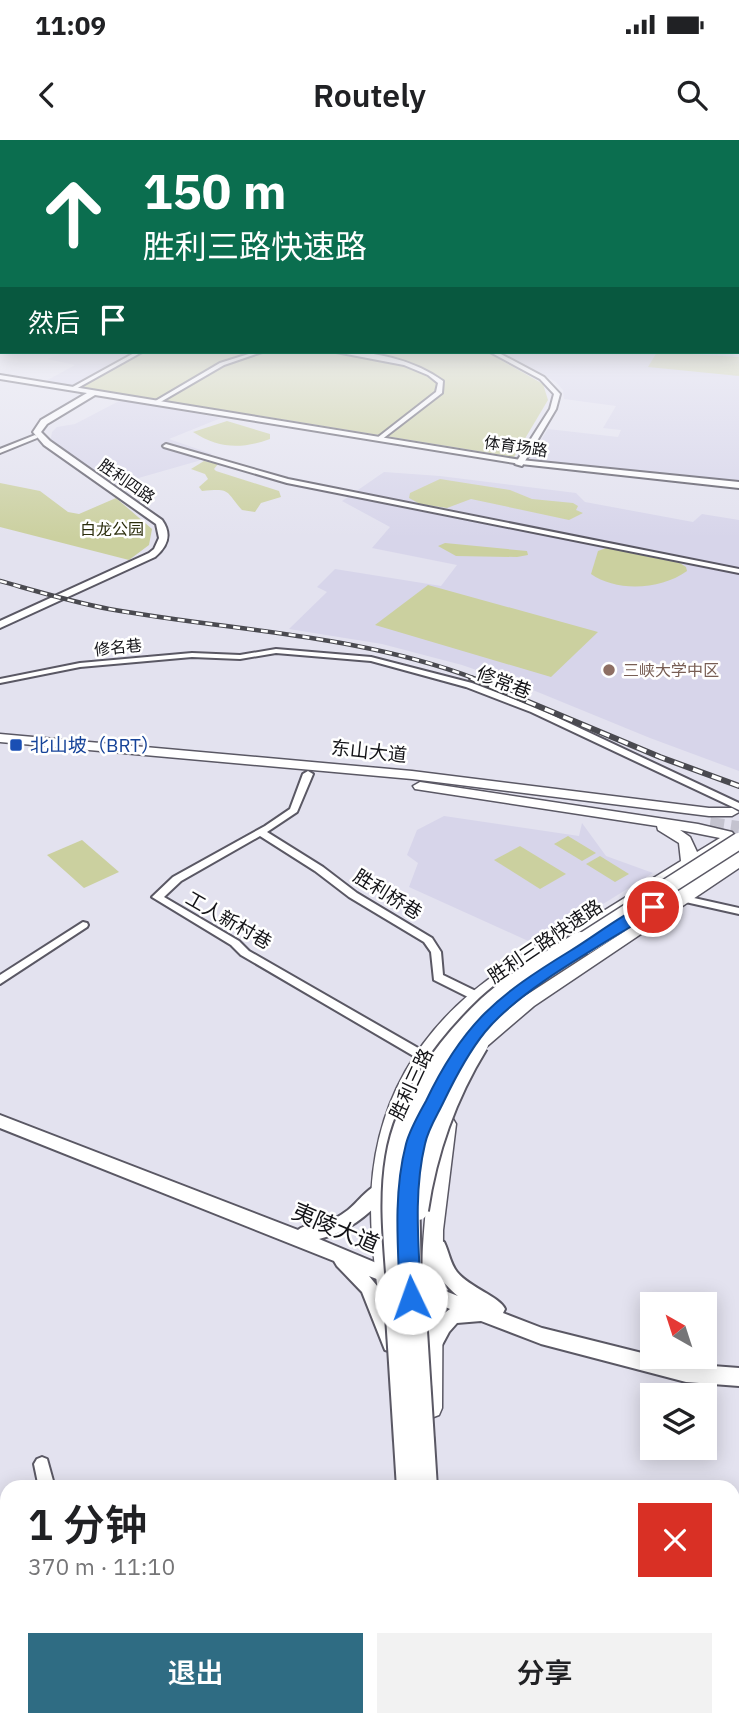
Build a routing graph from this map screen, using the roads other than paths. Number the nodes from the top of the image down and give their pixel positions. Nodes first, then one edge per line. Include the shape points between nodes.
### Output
1 (71, 390) edge
2 (77, 390) edge
3 (177, 390) edge
4 (440, 390) edge
5 (553, 390) edge
6 (90, 393) junction
7 (155, 403) junction
8 (35, 437) junction
9 (379, 439) junction
10 (166, 446) dead end
11 (0, 451) edge
12 (520, 463) junction
13 (739, 486) edge
14 (739, 571) edge
15 (0, 624) edge
16 (240, 657) joint
17 (0, 681) edge
18 (0, 738) edge
19 (0, 746) edge
20 (308, 774) junction
21 (377, 776) junction
22 (737, 809) edge
23 (644, 820) junction
24 (710, 821) tunnel mouth
25 (260, 832) junction
26 (735, 842) edge
27 (739, 861) edge
28 (688, 864) junction
29 (652, 886) junction
30 (685, 899) junction
31 (739, 911) edge
32 (83, 925) dead end
33 (0, 980) edge
34 (478, 997) junction
35 (478, 1044) junction
36 (431, 1070) junction
37 (0, 1113) edge
38 (0, 1121) edge
39 (402, 1132) junction
40 (381, 1190) junction
41 (434, 1218) junction
42 (310, 1239) junction
43 (386, 1269) junction
44 (424, 1292) junction
45 (501, 1316) junction
46 (394, 1350) junction
47 (431, 1357) junction
48 (739, 1369) edge
49 (739, 1377) edge
50 (42, 1464) dead end
51 (45, 1480) edge
52 (398, 1480) edge
53 (409, 1480) edge
54 (424, 1480) edge
55 (432, 1480) edge

1 - 6 main road, 体育场路
2 - 6 main road, 体育场路
3 - 7 street
4 - 9 street
5 - 12 street via 557,394 553,409
6 - 7 main road, 体育场路
6 - 8 main road via 36,425
6 - 12 main road, 体育场路
6 - 15 main road, 胜利四路 via 44,422 37,432 159,522 164,536 161,545 130,566
7 - 9 main road, 体育场路
8 - 11 street
8 - 15 main road, 胜利四路 via 151,521 159,538 155,548 136,560
9 - 12 main road, 体育场路
10 - 14 street via 287,481
12 - 13 main road, 体育场路
16 - 17 street, 修名巷 via 133,658
16 - 22 street, 修常巷 via 276,651 371,659 470,685 686,779
18 - 21 main road, 东山大道
19 - 20 main road, 东山大道
20 - 21 main road, 东山大道
20 - 25 street, 工人新村巷 via 294,810
21 - 22 main road, 东山大道 via 709,812
21 - 23 main road, 东山大道
21 - 24 main road
22 - 26 main road via 724,822
23 - 26 main road, 东山大道
23 - 28 main road via 688,841 692,850
25 - 34 street, 胜利桥巷 via 428,940 436,952 438,977
25 - 36 street, 工人新村巷 via 177,879 157,897
26 - 28 main road, 胜利三路
26 - 36 highway, 胜利三路快速路 via 500,1007
27 - 30 main road
28 - 29 main road, 胜利三路
29 - 34 main road, 胜利三路 via 521,963
29 - 39 highway, bridge via 543,956 469,1012 429,1056 412,1090
30 - 31 street
30 - 35 main road via 528,1002
32 - 33 street
34 - 36 main road, 胜利三路 via 440,1030
35 - 41 main road via 452,1101
35 - 44 highway, bridge via 437,1120 423,1171
36 - 39 highway, bridge
36 - 40 main road, 胜利三路 via 396,1110
36 - 44 highway, bridge via 412,1163 407,1221
37 - 42 main road, 夷陵大道
38 - 42 main road, 夷陵大道
39 - 53 highway, bridge via 392,1207
40 - 42 main road via 342,1224
40 - 43 main road, 胜利三路
41 - 44 main road
41 - 45 main road via 448,1277
42 - 43 main road, 夷陵大道
42 - 46 main road via 352,1267 369,1287
43 - 44 main road, 夷陵大道
43 - 46 main road, 胜利三路
44 - 45 main road, 夷陵大道
44 - 47 main road
44 - 54 highway, bridge
45 - 47 main road via 450,1316 441,1325
45 - 48 main road, 夷陵大道 via 686,1365
45 - 49 main road, 夷陵大道 via 541,1336 686,1373
46 - 52 main road, 胜利三路
47 - 55 main road
50 - 51 street

